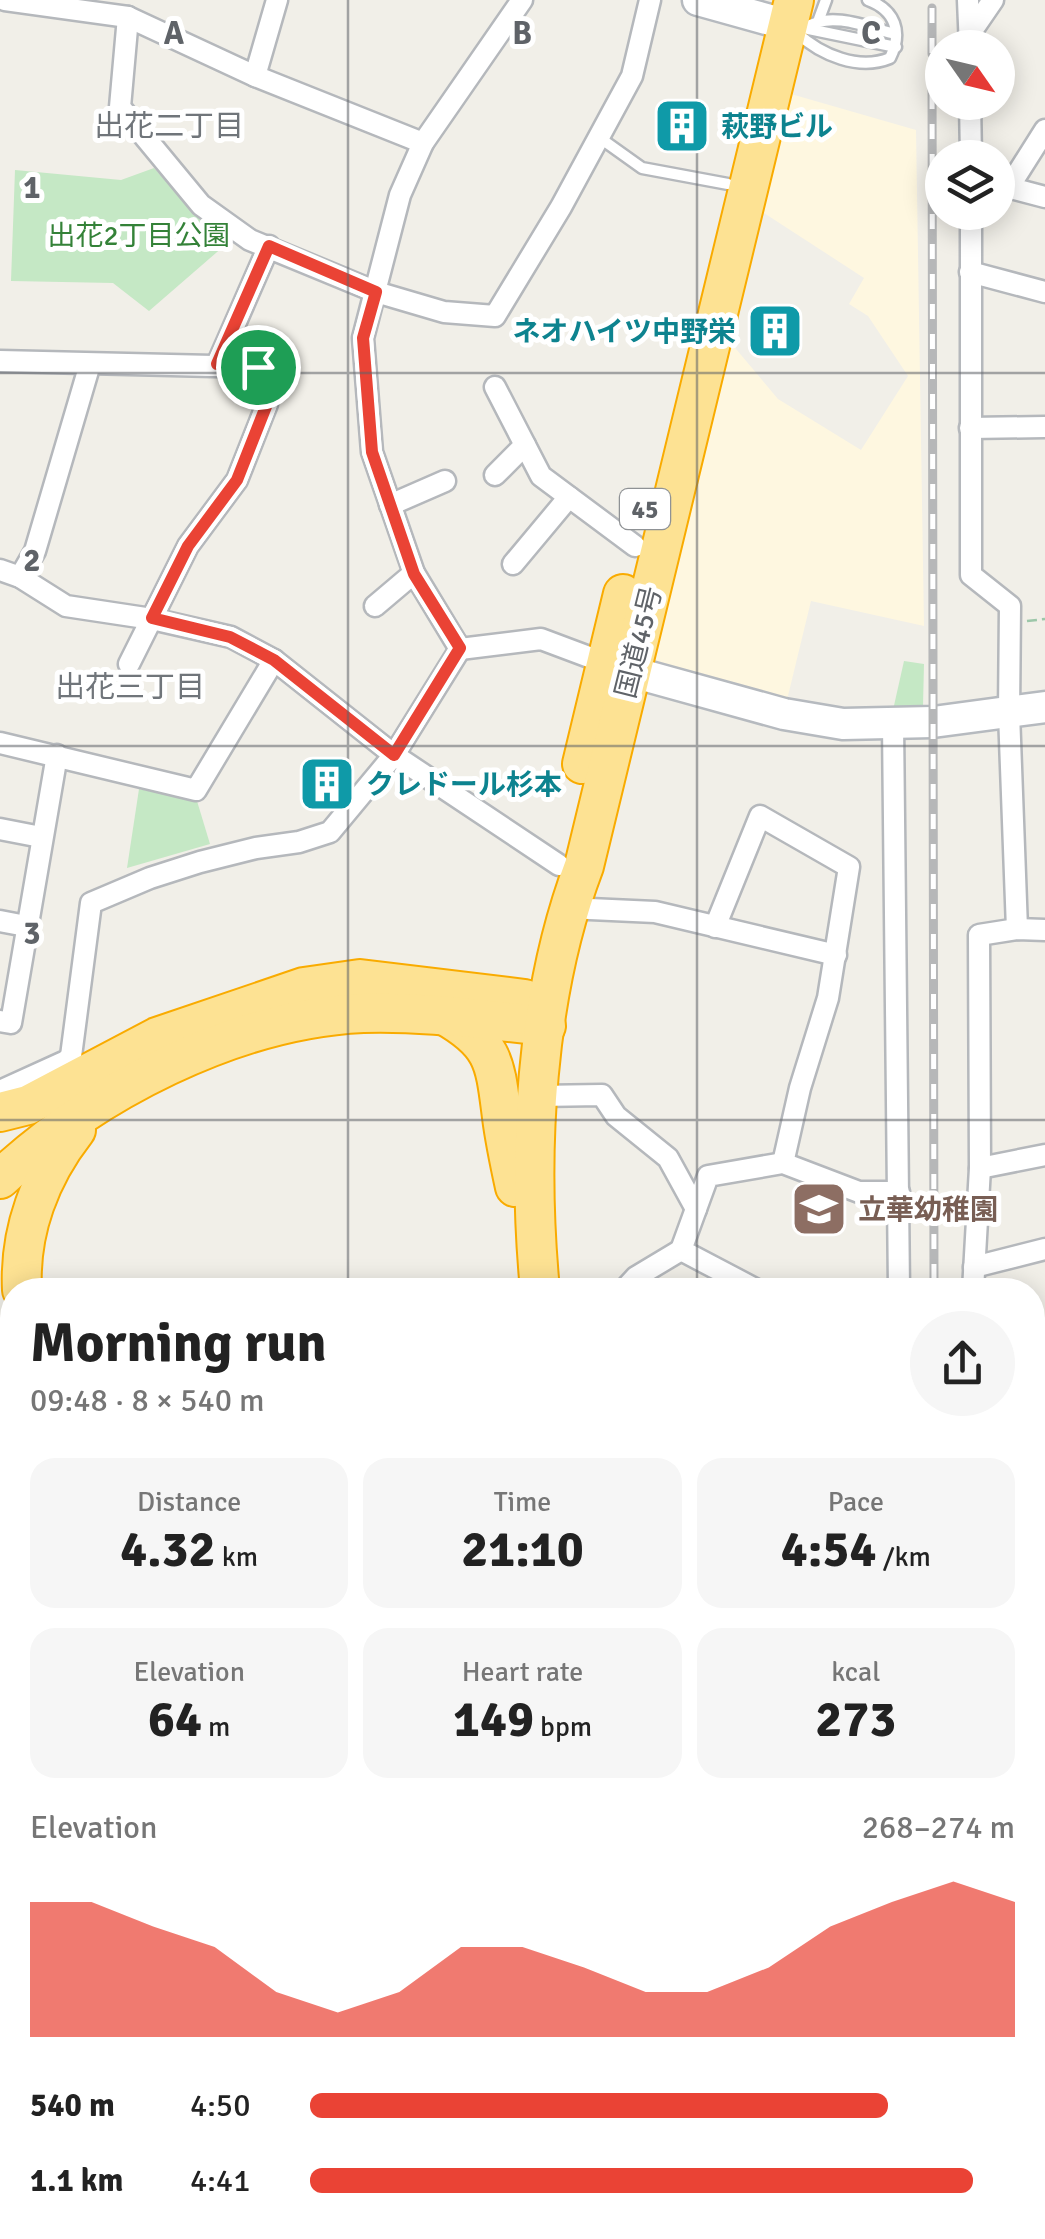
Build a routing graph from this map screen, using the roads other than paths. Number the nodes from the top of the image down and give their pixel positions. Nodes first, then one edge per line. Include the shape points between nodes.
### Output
1 (5, 0) edge
2 (277, 0) edge
3 (522, 0) edge
4 (650, 0) edge
5 (698, 0) edge
6 (826, 0) edge
7 (868, 0) edge
8 (968, 0) edge
9 (993, 0) edge
10 (792, 15) edge
11 (128, 17) junction
12 (969, 30) edge
13 (976, 30) edge
14 (895, 34) junction
15 (896, 47) junction
16 (255, 76) junction
17 (1045, 130) edge
18 (599, 138) junction
19 (423, 143) junction
20 (1015, 169) edge
21 (728, 184) junction
22 (1015, 189) edge
23 (1045, 198) edge
24 (970, 230) edge
25 (269, 246) junction
26 (970, 272) junction
27 (376, 292) junction
28 (1045, 292) edge
29 (0, 361) edge
30 (90, 364) junction
31 (217, 364) junction
32 (495, 387) dead end
33 (970, 428) junction
34 (1045, 428) edge
35 (525, 445) junction
36 (496, 476) dead end
37 (445, 481) dead end
38 (568, 497) junction
39 (390, 505) junction
40 (635, 546) junction
41 (513, 564) dead end
42 (10, 573) edge
43 (414, 574) junction
44 (375, 606) dead end
45 (152, 618) junction
46 (460, 648) junction
47 (274, 660) junction
48 (129, 664) dead end
49 (618, 668) junction
50 (1045, 707) edge
51 (1009, 713) junction
52 (892, 724) junction
53 (0, 744) edge
54 (57, 755) junction
55 (394, 755) junction
56 (0, 829) edge
57 (41, 837) junction
58 (560, 865) junction
59 (568, 908) junction
60 (0, 921) edge
61 (26, 926) junction
62 (715, 927) junction
63 (1017, 930) junction
64 (1045, 930) edge
65 (836, 954) junction
66 (537, 1013) junction
67 (443, 1014) junction
68 (0, 1021) edge
69 (102, 1068) junction
70 (0, 1091) edge
71 (538, 1096) junction
72 (93, 1108) junction
73 (0, 1112) edge
74 (1045, 1155) edge
75 (0, 1158) edge
76 (783, 1163) junction
77 (980, 1168) junction
78 (0, 1179) edge
79 (514, 1188) junction
80 (899, 1192) junction
81 (696, 1209) junction
82 (681, 1250) junction
83 (1045, 1250) edge
84 (974, 1267) junction
85 (23, 1278) edge
86 (519, 1278) edge
87 (539, 1278) edge
88 (635, 1278) edge
89 (734, 1278) edge
90 (899, 1278) edge
91 (974, 1278) edge

1 - 11 street
2 - 16 street
3 - 19 street
4 - 18 street via 632,76
5 - 10 street
6 - 10 lane
7 - 14 lane via 886,8
8 - 12 street
9 - 13 street
10 - 14 lane
10 - 15 lane
10 - 15 lane via 818,50 870,66 890,58
10 - 21 highway, 国道45号 / 45
10 - 49 highway, 国道45号 / 45
11 - 16 street
11 - 25 street via 120,107 202,206
14 - 15 lane
16 - 19 street
17 - 20 street
18 - 21 lane via 642,168
18 - 27 street via 495,316 444,312
19 - 27 street via 400,195
21 - 40 highway, 国道45号 / 45
22 - 23 street
24 - 26 street
25 - 27 street
25 - 31 street
26 - 28 street
26 - 33 street
27 - 39 street via 363,338 363,372 372,452
29 - 30 street
30 - 31 street
30 - 42 street via 35,551
31 - 45 street via 258,367 267,404 237,480 188,546
32 - 35 street
33 - 34 street
33 - 51 street via 971,576 1010,606
35 - 36 street
35 - 38 street via 540,476
37 - 39 street
38 - 40 street
38 - 41 street
39 - 43 street
40 - 49 highway, 国道45号 / 45
42 - 45 street via 66,606
43 - 44 street
43 - 46 street
45 - 47 street via 230,637
45 - 48 street
46 - 49 street via 541,638
46 - 55 street
47 - 54 street via 196,790
47 - 55 street
49 - 52 street via 784,714
49 - 58 highway, 国道45号 / 45
49 - 59 highway, 国道45号 / 45 via 584,866
50 - 51 street
51 - 52 street
51 - 63 street
52 - 80 street
53 - 54 street
54 - 57 street
55 - 58 street
55 - 70 street via 330,832 200,862 91,902 70,1056
56 - 57 street
57 - 61 street
58 - 66 highway, 国道45号 / 45
59 - 62 street via 656,912
59 - 66 highway, 国道45号 / 45
60 - 61 street
61 - 68 street via 11,1023
62 - 65 street
62 - 65 street via 760,816 849,867
63 - 64 street
63 - 77 street via 979,935
65 - 76 street
66 - 67 highway
66 - 69 highway via 360,979 304,987 156,1037
66 - 71 highway, 国道45号 / 45
66 - 79 highway, 国道45号 / 45 via 514,1122
67 - 72 highway via 317,1018 244,1035
67 - 79 highway via 492,1056
69 - 73 highway via 28,1106
69 - 75 highway
71 - 81 street via 602,1094 616,1116 668,1158
71 - 87 highway, 国道45号 / 45
72 - 78 highway
72 - 85 highway via 60,1151 36,1199
74 - 77 street
76 - 80 street via 859,1192
76 - 81 street via 708,1176
77 - 84 street
79 - 86 highway, 国道45号 / 45
80 - 90 street
81 - 82 street
82 - 88 street
82 - 89 street
83 - 84 street
84 - 91 street

